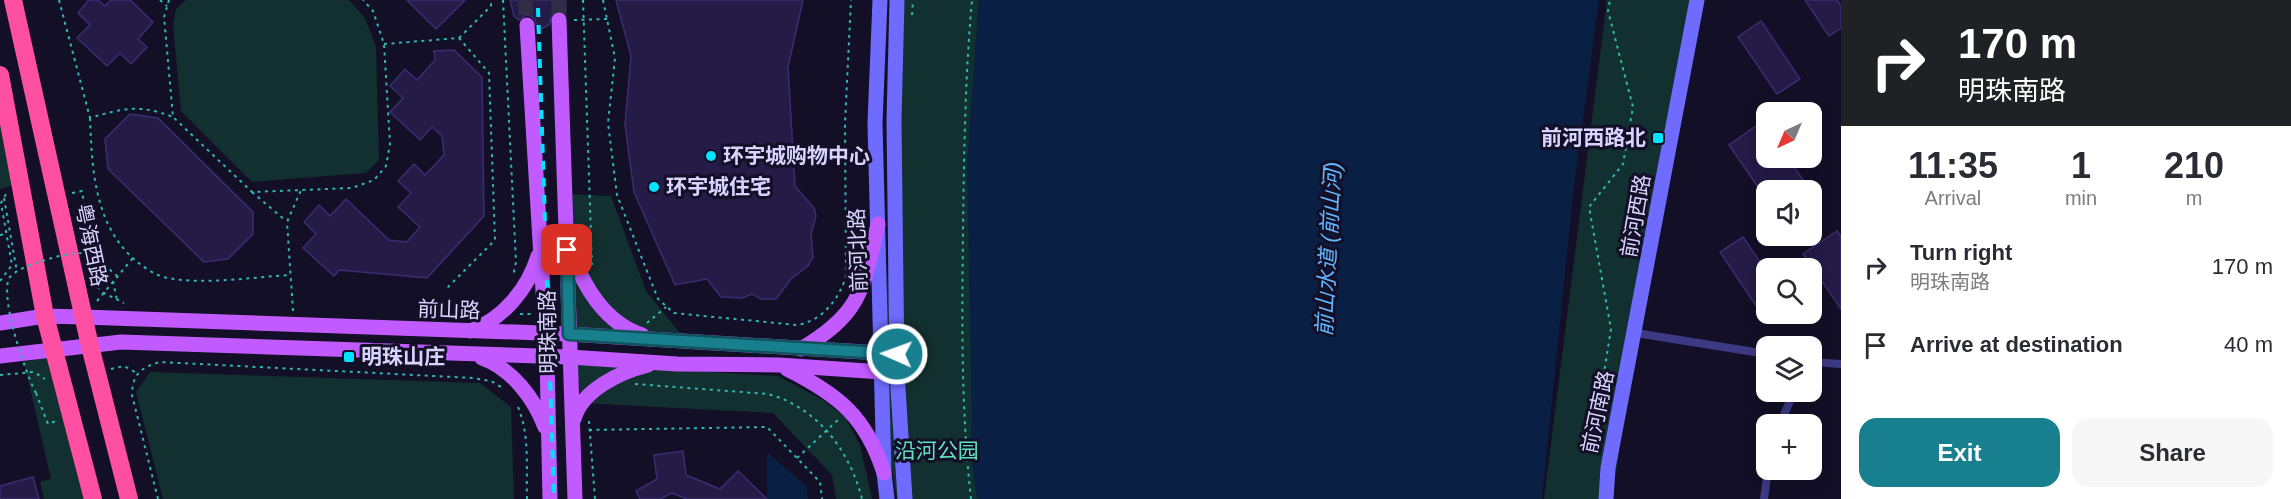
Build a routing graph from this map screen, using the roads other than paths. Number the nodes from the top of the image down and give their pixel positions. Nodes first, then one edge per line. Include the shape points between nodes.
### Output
1 (13, 0) edge
2 (880, 0) edge
3 (897, 0) edge
4 (1697, 0) edge
5 (559, 21) tunnel mouth
6 (527, 26) tunnel mouth
7 (0, 75) edge
8 (878, 224) junction
9 (566, 229) junction
10 (540, 244) junction
11 (45, 316) junction
12 (83, 317) junction
13 (0, 323) edge
14 (468, 332) junction
15 (1635, 333) junction
16 (569, 334) junction
17 (545, 335) junction
18 (657, 339) junction
19 (90, 346) junction
20 (801, 349) junction
21 (54, 350) junction
22 (1756, 352) edge
23 (890, 353) junction
24 (468, 354) junction
25 (0, 356) edge
26 (547, 357) junction
27 (569, 357) junction
28 (659, 363) junction
29 (1822, 363) edge
30 (1841, 364) edge
31 (779, 365) junction
32 (881, 372) junction
33 (897, 373) junction
34 (572, 431) junction
35 (549, 439) junction
36 (884, 473) junction
37 (1767, 480) edge
38 (93, 499) edge
39 (129, 499) edge
40 (550, 499) edge
41 (575, 499) edge
42 (887, 499) edge
43 (905, 499) edge
44 (1606, 499) edge
45 (1764, 499) edge

1 - 12 highway, 粤海西路
2 - 8 main road, 前河北路 via 875,71
3 - 23 main road, 前河北路
4 - 15 main road, 前河西路
5 - 9 main road, 明珠南路
6 - 10 main road, 明珠南路
7 - 11 highway
8 - 20 main road via 865,282 856,302 830,330
8 - 23 main road, 前河北路
9 - 16 main road, 明珠南路
9 - 18 main road via 577,267 594,298 617,322 635,333
10 - 14 main road via 534,268 516,297 496,317
10 - 17 main road, 明珠南路
11 - 12 main road, 前山路
11 - 13 main road, 前山路
11 - 21 highway
12 - 14 main road, 前山路
12 - 19 highway, 粤海西路
14 - 17 main road, 前山路
15 - 22 lane
15 - 44 main road, 前河南路 via 1608,468
16 - 17 main road, 前山路
16 - 18 main road, 前山路
16 - 27 main road, 明珠南路
17 - 26 main road, 明珠南路
18 - 20 main road, 前山路
19 - 21 main road, 前山路
19 - 24 main road, 前山路 via 121,342
19 - 39 highway, 粤海西路
20 - 23 main road, 前山路
21 - 25 main road, 前山路
21 - 38 highway
23 - 32 main road, 前河北路
23 - 33 main road, 前河北路
24 - 26 main road, 前山路
24 - 35 main road via 489,360 512,377 534,402
26 - 27 main road, 前山路
26 - 35 main road, 明珠南路
27 - 28 main road, 前山路
27 - 34 main road, 明珠南路
28 - 31 main road, 前山路
28 - 34 main road via 622,374 593,392 579,407
29 - 30 lane
31 - 32 main road, 前山路
31 - 36 main road via 814,382 850,410 876,449
32 - 33 main road, 前山路
32 - 36 main road, 前河北路
33 - 43 main road, 前河北路
34 - 41 main road, 明珠南路
35 - 40 main road, 明珠南路
36 - 42 main road, 前河北路
37 - 45 lane

